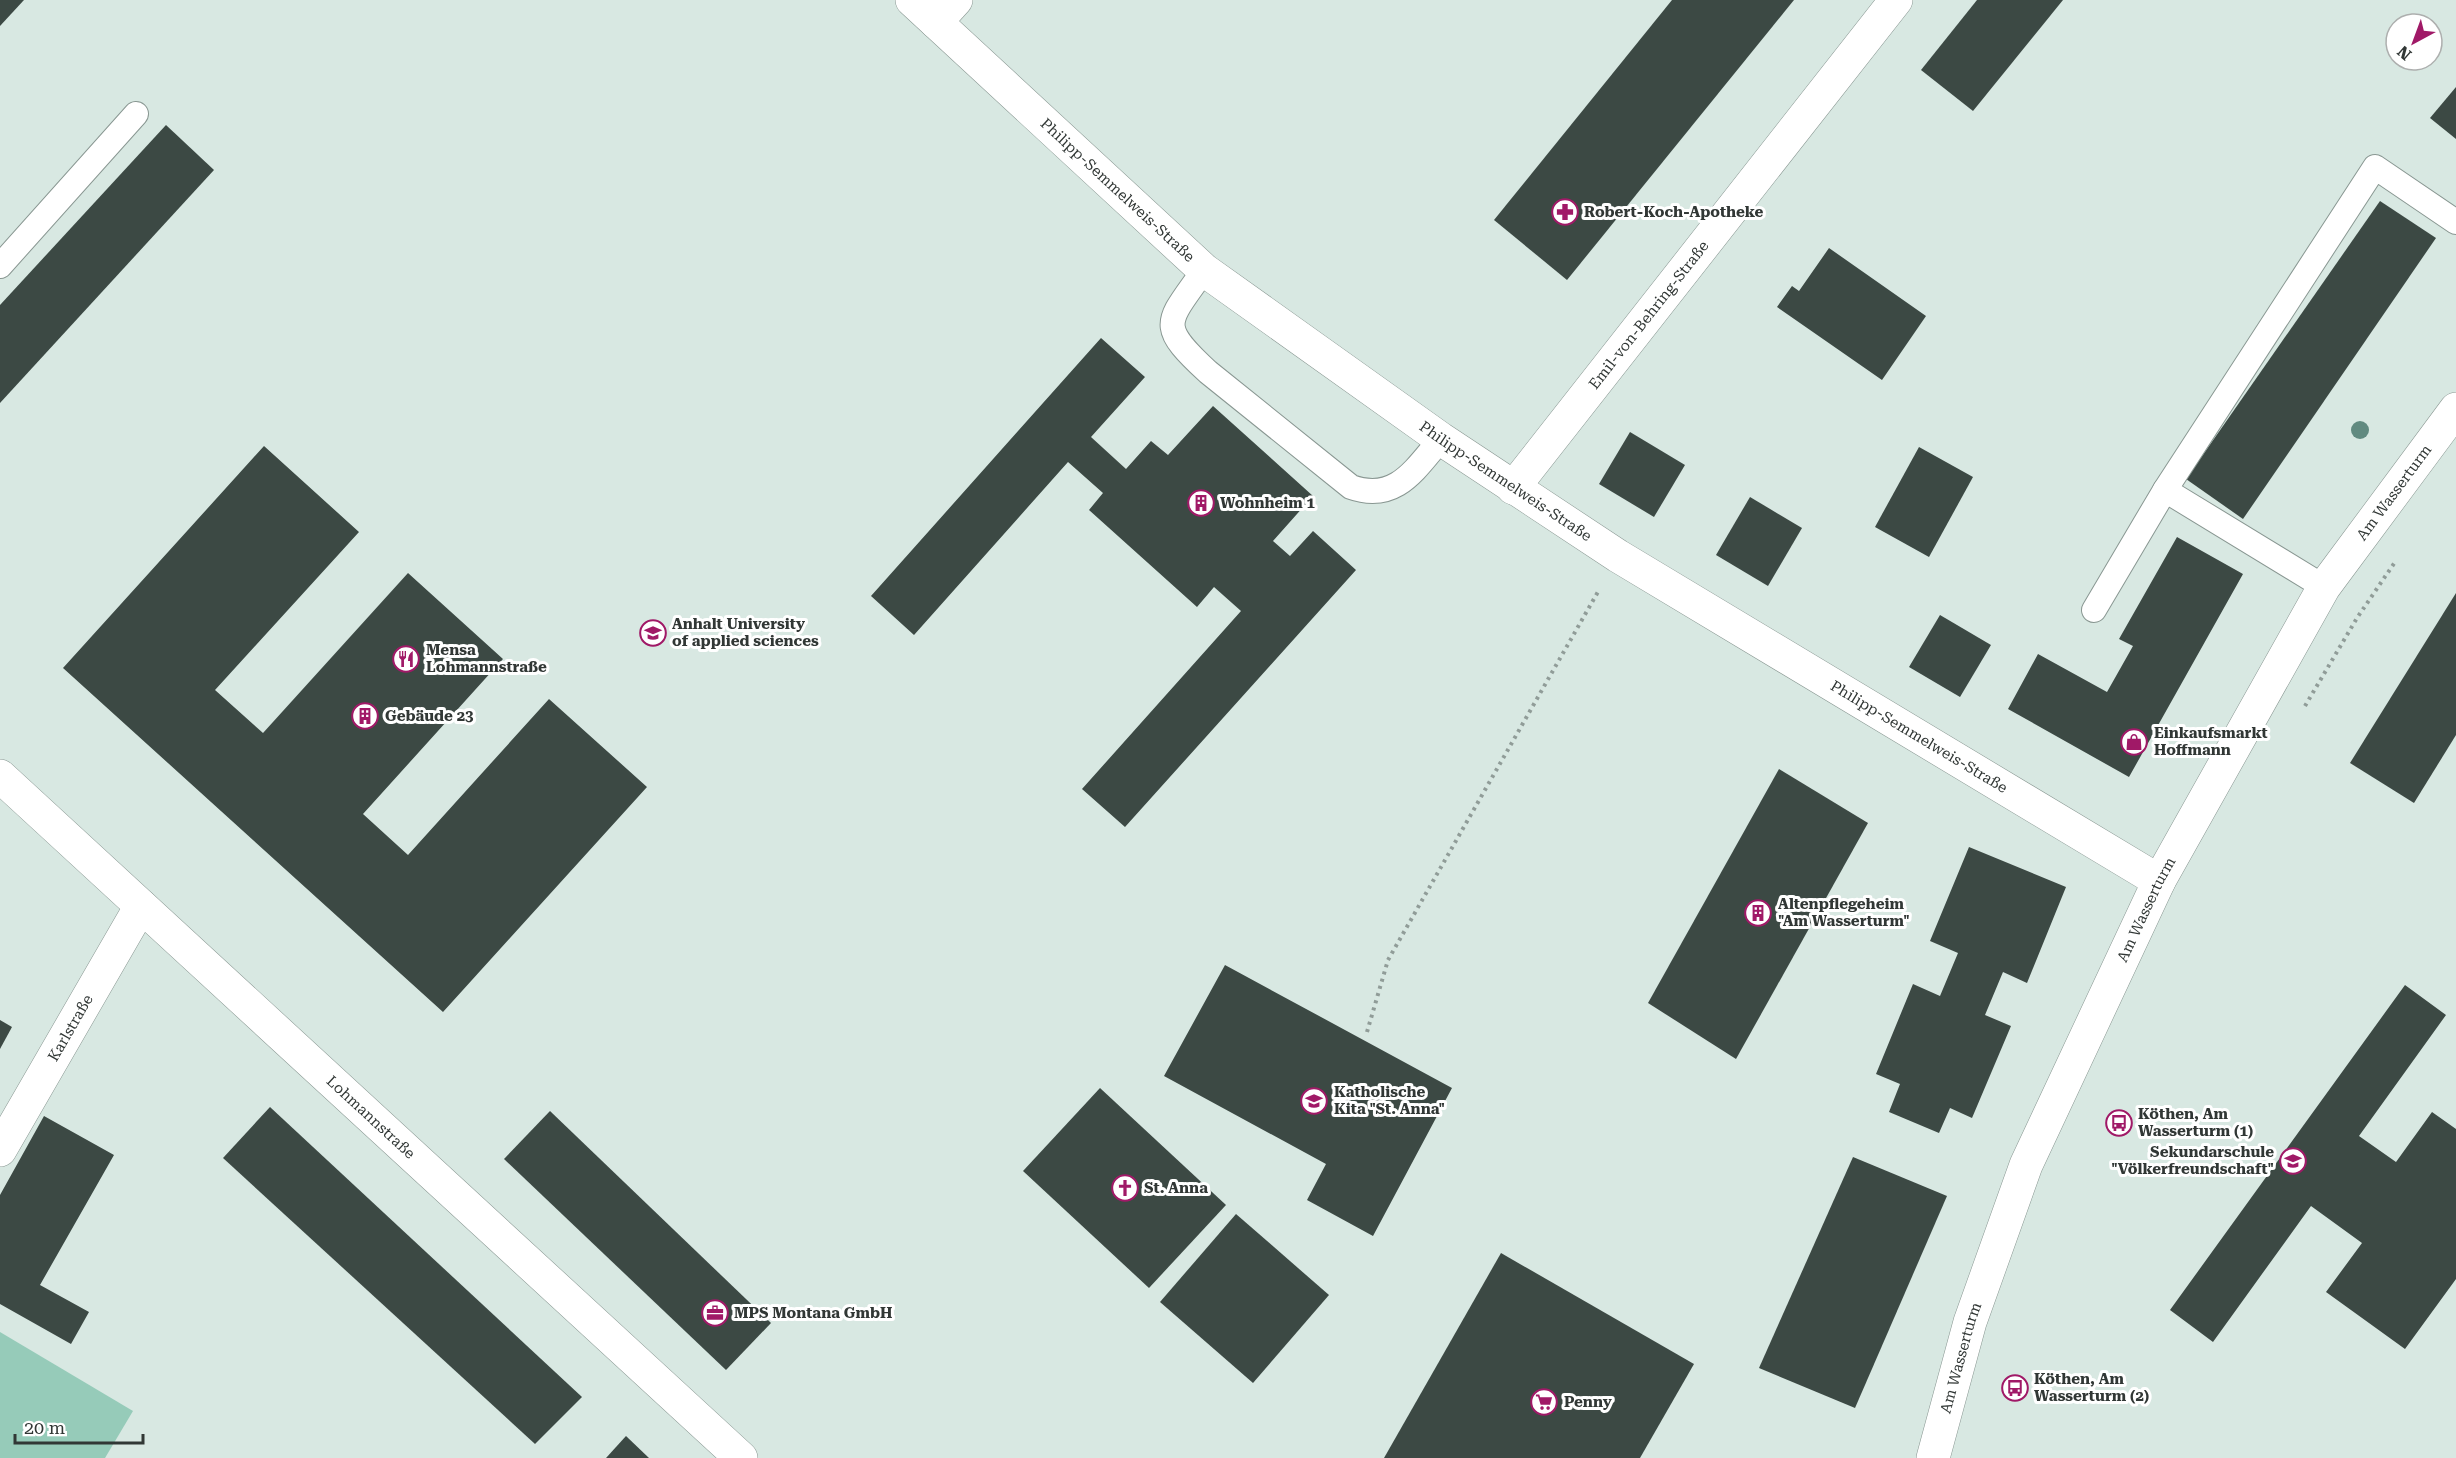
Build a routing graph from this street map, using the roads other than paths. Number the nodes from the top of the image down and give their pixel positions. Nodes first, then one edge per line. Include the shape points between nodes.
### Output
1 (1896, 0) edge
2 (935, 7) edge
3 (136, 114) dead end
4 (2456, 222) edge
5 (0, 266) edge
6 (1204, 270) junction
7 (2456, 409) edge
8 (1441, 439) junction
9 (1513, 488) junction
10 (2165, 490) junction
11 (2324, 587) junction
12 (2094, 610) dead end
13 (0, 776) edge
14 (2159, 881) junction
15 (141, 906) junction
16 (0, 1150) edge
17 (741, 1458) edge
18 (1933, 1458) edge

1 - 9 street, Emil-von-Behring-Straße
2 - 6 street, Philipp-Semmelweis-Straße
3 - 5 lane
4 - 10 lane via 2374,167
6 - 8 street, Philipp-Semmelweis-Straße
6 - 8 lane via 1172,317 1177,340 1208,372 1351,487 1371,492 1389,489 1408,477
7 - 11 street, Am Wasserturm
8 - 9 street, Philipp-Semmelweis-Straße
9 - 14 street, Philipp-Semmelweis-Straße via 1618,556
10 - 11 lane
10 - 12 lane
11 - 14 street, Am Wasserturm
13 - 15 street, Lohmannstraße
14 - 18 street, Am Wasserturm via 2026,1166 1970,1322
15 - 16 street, Karlstraße
15 - 17 street, Lohmannstraße

